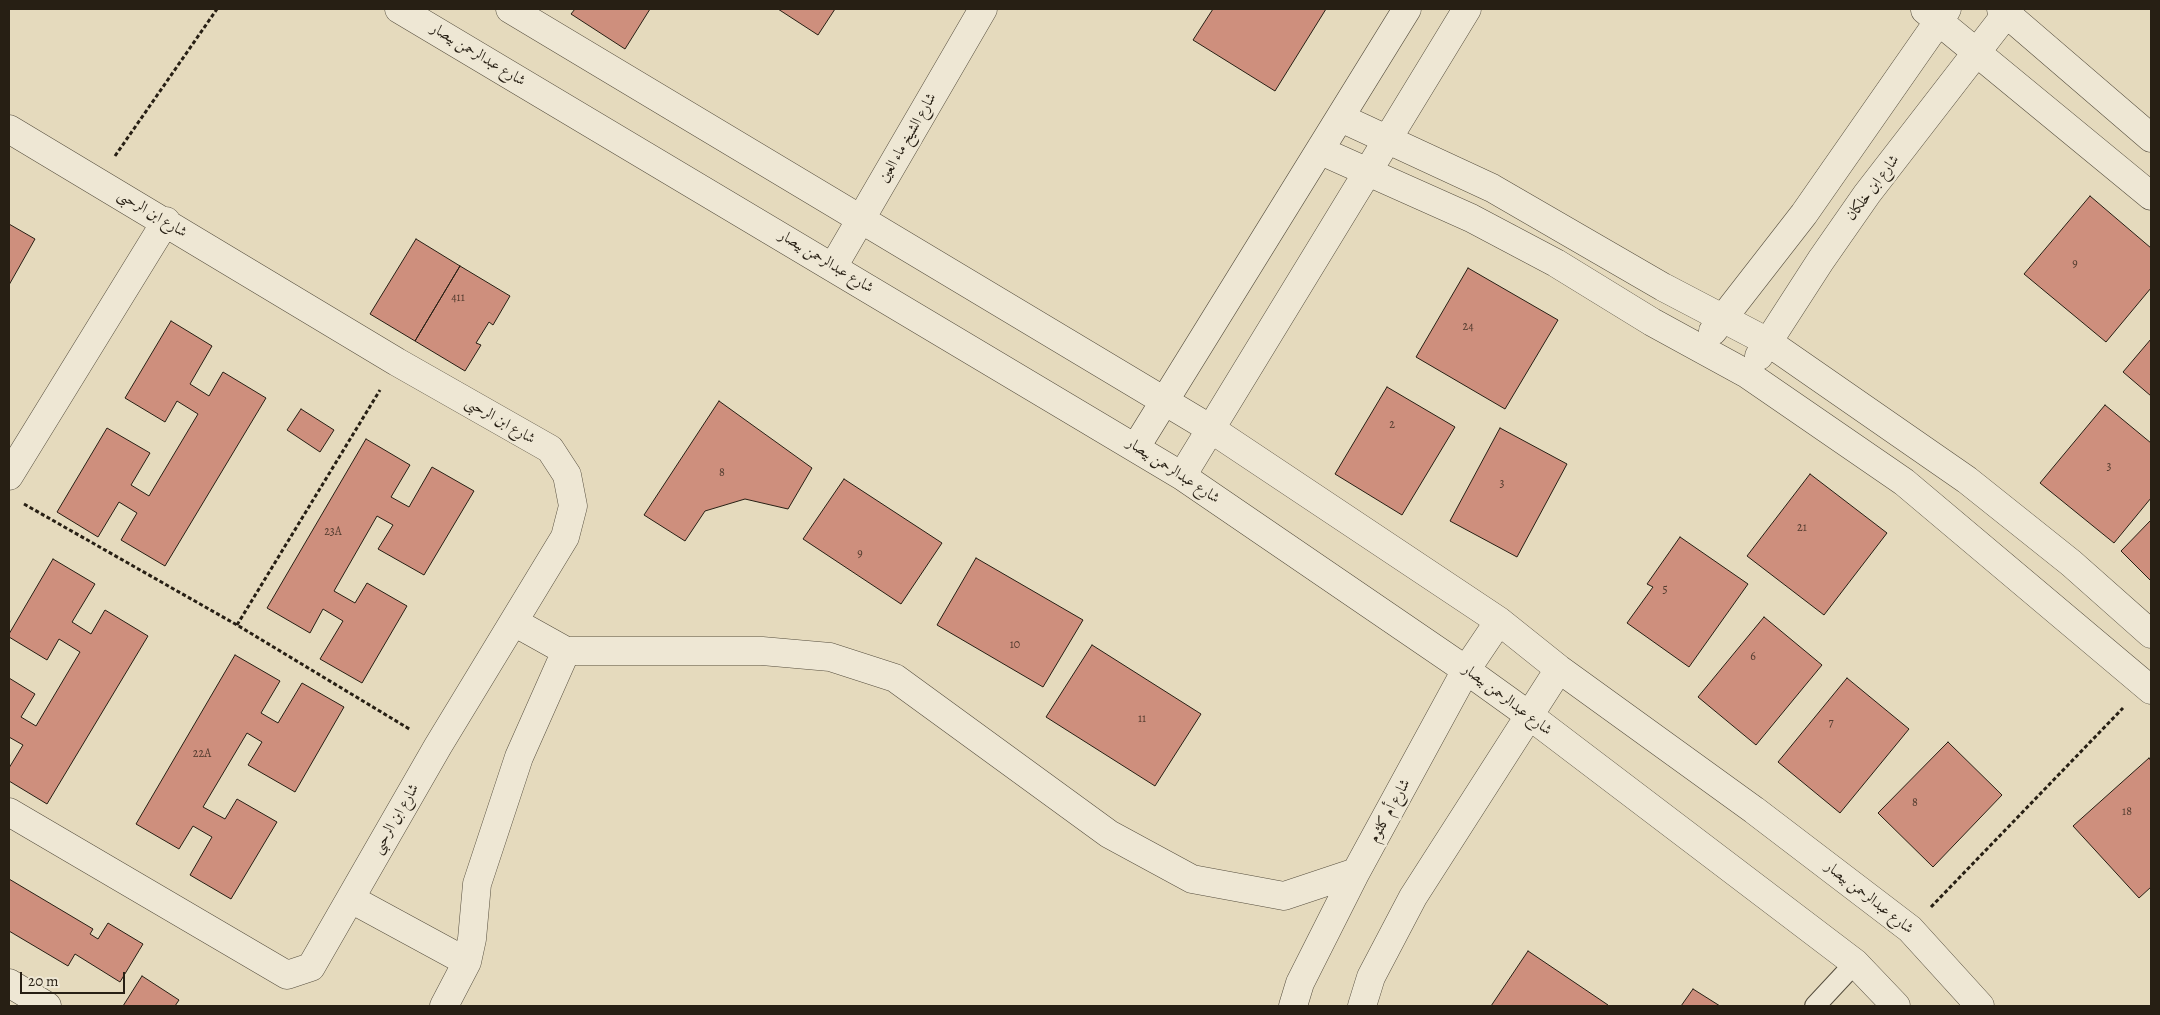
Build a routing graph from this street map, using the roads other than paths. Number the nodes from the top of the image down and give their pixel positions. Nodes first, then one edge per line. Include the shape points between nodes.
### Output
1 (400, 9) edge
2 (510, 9) edge
3 (983, 9) edge
4 (1407, 9) edge
5 (1467, 9) edge
6 (2006, 10) edge
7 (1937, 12) edge
8 (1977, 52) junction
9 (1341, 118) junction
10 (9, 129) edge
11 (2151, 138) edge
12 (1388, 140) junction
13 (1321, 151) junction
14 (1369, 172) junction
15 (2151, 196) edge
16 (860, 220) junction
17 (166, 221) junction
18 (833, 267) junction
19 (1723, 316) junction
20 (1768, 342) junction
21 (1702, 349) junction
22 (1747, 374) junction
23 (1164, 401) junction
24 (1211, 430) junction
25 (1136, 447) junction
26 (1182, 476) junction
27 (13, 488) edge
28 (514, 622) junction
29 (1499, 622) junction
30 (2151, 634) edge
31 (566, 651) junction
32 (1559, 669) junction
33 (1466, 670) junction
34 (2148, 687) edge
35 (1530, 716) junction
36 (9, 812) edge
37 (1356, 872) junction
38 (351, 899) junction
39 (467, 962) junction
40 (1855, 963) junction
41 (9, 983) edge
42 (47, 1006) edge
43 (444, 1006) edge
44 (1293, 1006) edge
45 (1362, 1006) edge
46 (1815, 1006) edge
47 (1896, 1006) edge
48 (1980, 1006) edge

1 - 18 street, شارع عبدالرحمن بيصار
2 - 16 street, شارع عبدالرحمن بيصار
3 - 16 street, شارع الشيخ ماء العين
4 - 9 street
5 - 12 street
6 - 8 street, شارع ابن خلكان
6 - 11 street
7 - 8 street
7 - 19 street via 1804,214
8 - 15 street
8 - 20 street, شارع ابن خلكان via 1867,194
9 - 12 street
9 - 13 street
10 - 17 street, شارع ابن الرحبى
12 - 14 street
12 - 19 street via 1492,188 1637,272
13 - 14 street
13 - 23 street
14 - 21 street via 1471,218 1547,258
14 - 24 street
16 - 18 street, شارع الشيخ ماء العين
16 - 23 street, شارع عبدالرحمن بيصار
17 - 27 street
17 - 28 street, شارع ابن الرحبى via 397,362 550,449 567,475 573,506 565,537
18 - 25 street, شارع عبدالرحمن بيصار
19 - 20 street
19 - 21 street
20 - 22 street, شارع ابن خلكان
20 - 30 street via 1967,480 2071,563
21 - 22 street
22 - 34 street via 1904,482
23 - 24 street, شارع عبدالرحمن بيصار
23 - 25 street
24 - 26 street
24 - 29 street, شارع عبدالرحمن بيصار
25 - 26 street, شارع عبدالرحمن بيصار
26 - 33 street, شارع عبدالرحمن بيصار
28 - 31 street
28 - 38 street, شارع ابن الرحبى via 438,746
29 - 32 street, شارع عبدالرحمن بيصار
29 - 33 street, شارع أم كلثوم
31 - 37 street via 762,650 830,657 895,678 1109,834 1192,879 1284,896
31 - 39 street via 519,756 476,884
32 - 35 street
32 - 48 street, شارع عبدالرحمن بيصار via 1754,810 1910,929
33 - 35 street, شارع عبدالرحمن بيصار
33 - 37 street, شارع أم كلثوم
35 - 40 street, شارع عبدالرحمن بيصار
35 - 45 street via 1413,897 1371,977
36 - 38 street, شارع ابن الرحبى via 287,976 310,967
37 - 44 street, شارع أم كلثوم via 1300,983
38 - 39 street
39 - 43 street
40 - 46 lane
40 - 47 street, شارع عبدالرحمن بيصار
41 - 42 street

